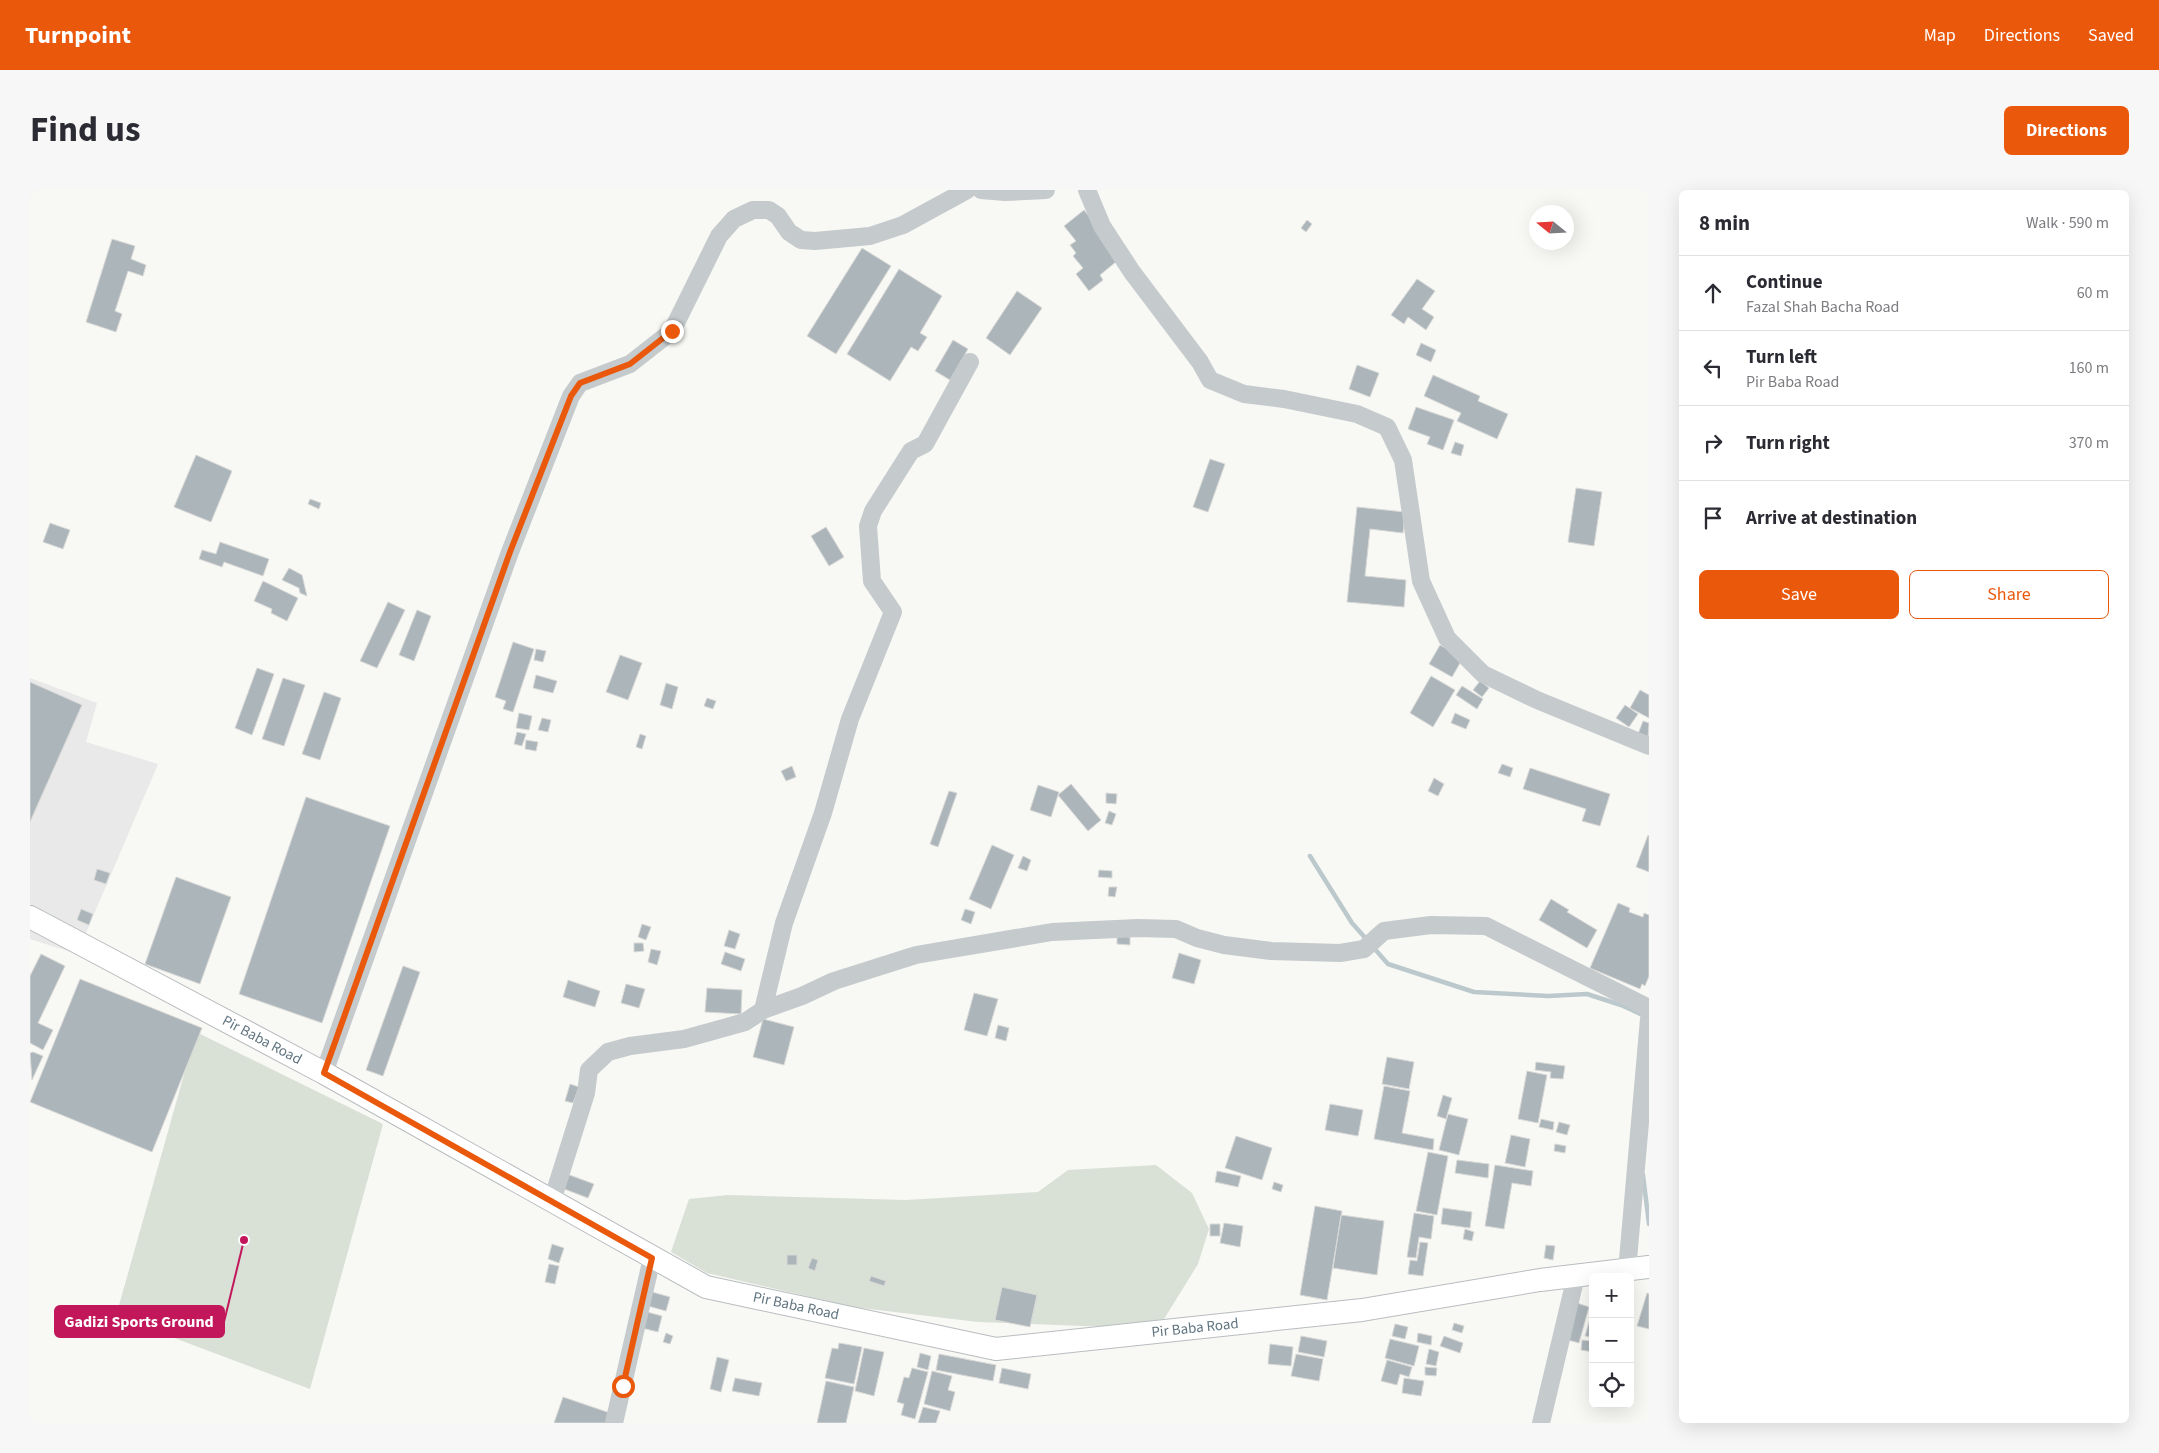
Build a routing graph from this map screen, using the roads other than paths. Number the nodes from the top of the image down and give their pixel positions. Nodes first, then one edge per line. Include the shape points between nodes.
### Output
1 (967, 190) edge
2 (981, 190) edge
3 (1046, 190) edge
4 (1087, 190) edge
5 (970, 362) dead end
6 (1649, 746) edge
7 (30, 917) edge
8 (1649, 1008) edge
9 (763, 1010) junction
10 (1649, 1019) edge
11 (324, 1073) junction
12 (552, 1201) junction
13 (652, 1258) junction
14 (1638, 1269) edge
15 (1576, 1276) junction
16 (614, 1423) edge
17 (1541, 1423) edge

1 - 11 street via 904,225 870,236 801,240 769,210 753,210 734,219 719,236 672,331 630,364 580,383 571,396 506,561
2 - 3 street
4 - 6 street via 1102,226 1210,380 1244,394 1357,414 1387,427 1403,460 1421,581 1447,638 1483,674
5 - 9 street via 924,444 911,451 873,511 868,526 872,582 893,612 850,719 784,923
7 - 11 main road, Pir Baba Road
8 - 9 street via 1486,926 1431,925 1384,931 1364,949 1340,953 1271,951 1224,945 1176,929 1052,932 916,955 834,981
9 - 12 street via 745,1022 684,1039 608,1052 589,1070 586,1093
10 - 14 street
11 - 12 main road, Pir Baba Road
12 - 13 main road, Pir Baba Road
13 - 15 main road, Pir Baba Road via 706,1287 996,1349 1362,1310
13 - 16 street
14 - 15 main road, Pir Baba Road
15 - 17 street

